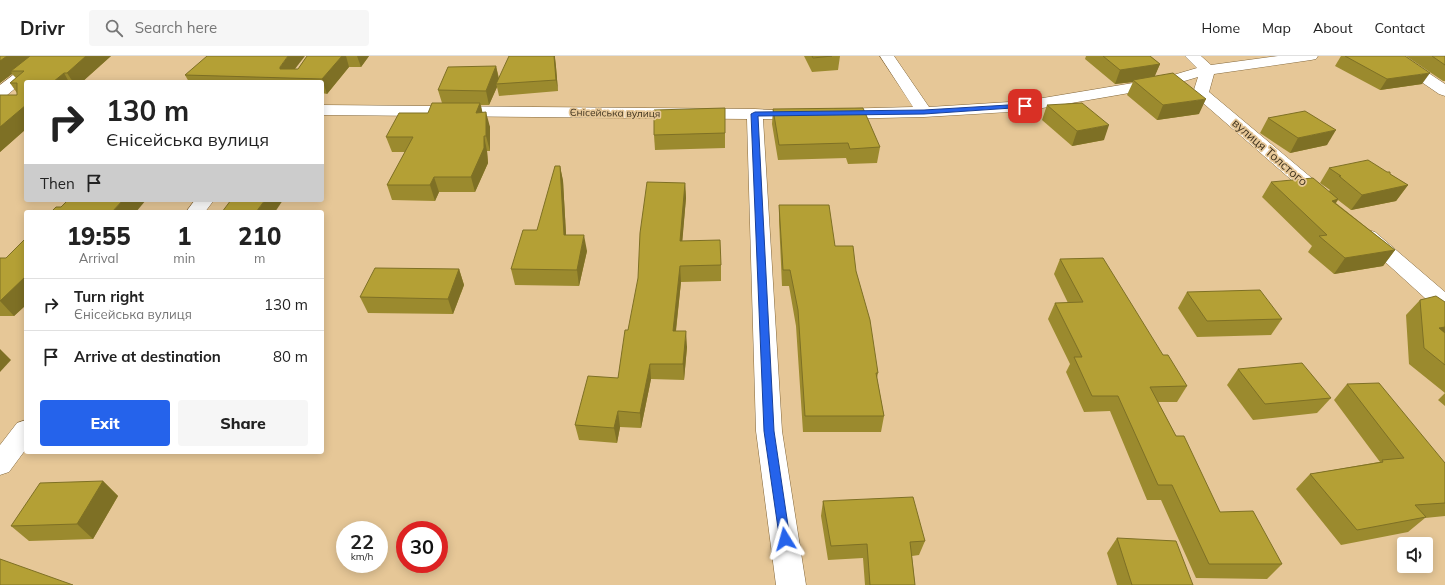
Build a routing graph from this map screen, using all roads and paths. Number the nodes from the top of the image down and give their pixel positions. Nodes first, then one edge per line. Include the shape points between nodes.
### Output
1 (47, 56) edge
2 (887, 56) edge
3 (1192, 56) edge
4 (1311, 56) edge
5 (1393, 56) edge
6 (1208, 70) junction
7 (1445, 91) edge
8 (0, 92) edge
9 (324, 110) edge
10 (924, 112) junction
11 (755, 114) junction
12 (203, 202) edge
13 (197, 210) edge
14 (1339, 211) edge
15 (1356, 226) edge
16 (1445, 304) edge
17 (24, 433) edge
18 (0, 464) edge
19 (791, 585) edge

1 - 8 street
2 - 10 street
3 - 6 street
4 - 6 street, Єнісейська вулиця
5 - 7 street
6 - 10 street, Єнісейська вулиця via 1164,82 1025,106
6 - 14 street, вулиця Толстого via 1201,93
9 - 11 street, Єнісейська вулиця
10 - 11 street, Єнісейська вулиця
11 - 19 street via 769,431
12 - 13 street
15 - 16 street
17 - 18 street

